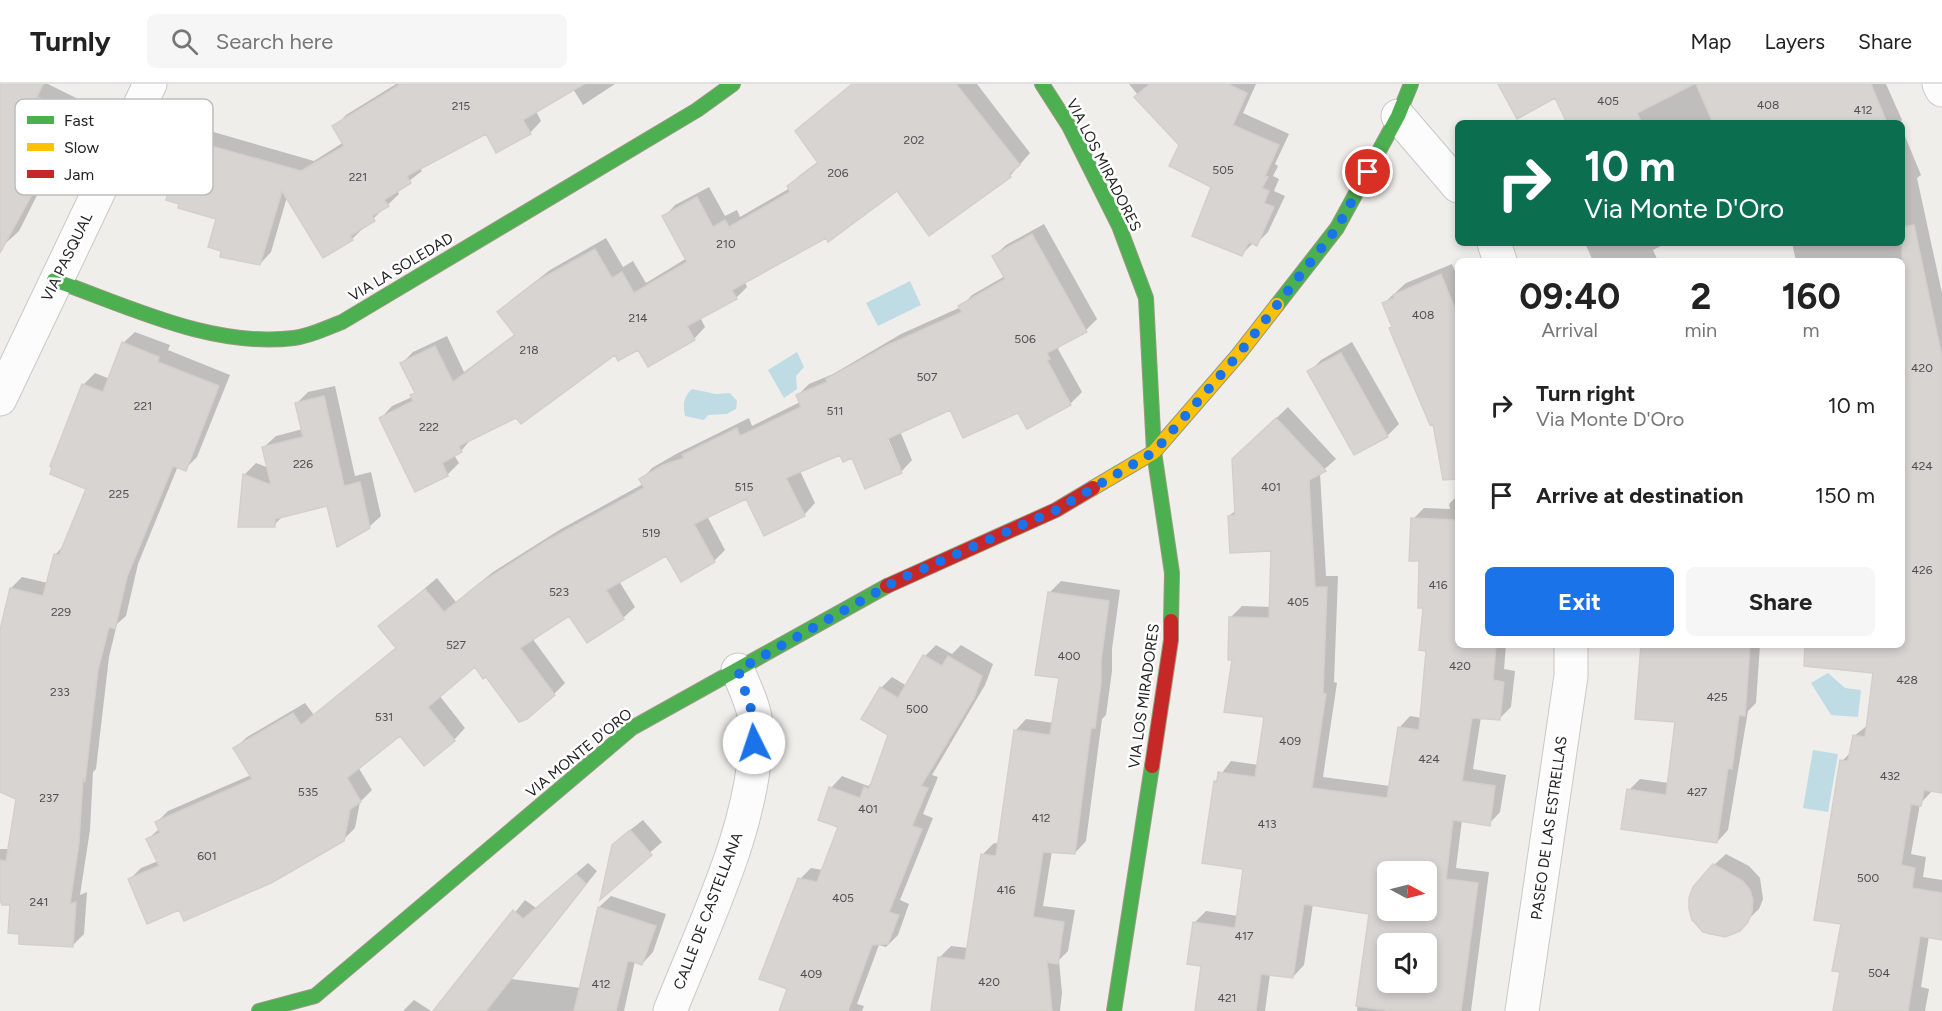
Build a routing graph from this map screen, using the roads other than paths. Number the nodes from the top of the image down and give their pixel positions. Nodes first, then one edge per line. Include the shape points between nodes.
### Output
1 (150, 84) edge
2 (733, 84) edge
3 (1042, 84) edge
4 (1411, 84) edge
5 (1939, 84) edge
6 (1942, 90) edge
7 (143, 99) edge
8 (1398, 116) junction
9 (1455, 182) edge
10 (97, 195) edge
11 (54, 280) junction
12 (0, 399) edge
13 (1154, 452) junction
14 (1571, 648) edge
15 (738, 670) junction
16 (311, 1004) edge
17 (259, 1011) edge
18 (670, 1011) edge
19 (1114, 1011) edge
20 (1522, 1011) edge

1 - 7 street, VIA PASQUAL
2 - 11 street, VIA LA SOLEDAD via 697,110 342,322 295,338 259,339 202,331
3 - 13 street, VIA LOS MIRADORES via 1069,126 1119,226 1146,298
4 - 8 street, VIA MONTE D'ORO
5 - 6 street
8 - 9 street
8 - 13 street, VIA MONTE D'ORO via 1337,228 1238,355
10 - 11 street, VIA PASQUAL
11 - 12 street, VIA PASQUAL
13 - 15 street, VIA MONTE D'ORO via 1056,510 900,579
13 - 19 street, VIA LOS MIRADORES via 1172,573 1171,640
14 - 20 street, PASEO DE LAS ESTRELLAS via 1571,676
15 - 16 street, VIA MONTE D'ORO via 632,728
15 - 18 street, CALLE DE CASTELLANA via 756,724 751,779 734,848
16 - 17 street, VIA MONTE D'ORO

